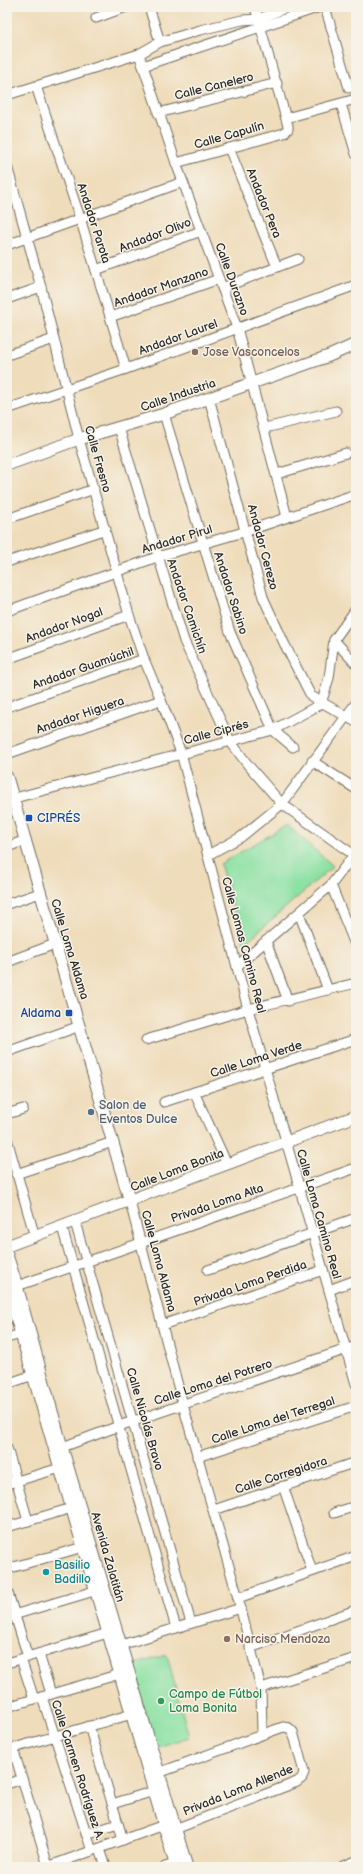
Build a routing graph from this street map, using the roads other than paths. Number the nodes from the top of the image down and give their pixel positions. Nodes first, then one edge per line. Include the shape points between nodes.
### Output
1 (126, 7) edge
2 (149, 7) edge
3 (256, 7) edge
4 (287, 7) edge
5 (320, 7) edge
6 (325, 7) edge
7 (96, 18) dead end
8 (260, 23) junction
9 (160, 42) junction
10 (139, 54) junction
11 (143, 66) junction
12 (276, 83) junction
13 (36, 86) junction
14 (349, 88) dead end
15 (7, 95) edge
16 (356, 99) edge
17 (341, 104) junction
18 (158, 112) junction
19 (286, 118) junction
20 (228, 148) junction
21 (356, 154) edge
22 (176, 163) junction
23 (7, 166) edge
24 (183, 182) junction
25 (10, 191) edge
26 (80, 218) junction
27 (201, 231) junction
28 (26, 238) junction
29 (7, 245) edge
30 (298, 259) dead end
31 (277, 267) junction
32 (96, 270) junction
33 (220, 284) junction
34 (356, 285) edge
35 (41, 287) junction
36 (7, 299) edge
37 (110, 317) junction
38 (237, 328) junction
39 (54, 339) junction
40 (356, 344) edge
41 (7, 355) edge
42 (126, 369) junction
43 (251, 384) junction
44 (67, 390) junction
45 (209, 398) junction
46 (7, 409) edge
47 (336, 411) dead end
48 (164, 414) junction
49 (119, 428) junction
50 (265, 428) junction
51 (79, 439) junction
52 (346, 453) dead end
53 (7, 465) edge
54 (277, 474) junction
55 (94, 489) junction
56 (356, 494) edge
57 (287, 517) junction
58 (7, 519) edge
59 (106, 529) junction
60 (247, 531) junction
61 (202, 543) junction
62 (157, 557) junction
63 (7, 562) edge
64 (117, 572) junction
65 (356, 609) edge
66 (7, 611) edge
67 (129, 615) junction
68 (334, 640) junction
69 (7, 659) edge
70 (144, 659) junction
71 (356, 664) edge
72 (161, 700) junction
73 (356, 703) edge
74 (321, 704) junction
75 (7, 707) edge
76 (346, 716) junction
77 (356, 722) edge
78 (273, 730) junction
79 (230, 741) junction
80 (293, 747) dead end
81 (7, 754) edge
82 (181, 754) junction
83 (312, 761) junction
84 (7, 777) edge
85 (356, 789) edge
86 (10, 799) edge
87 (282, 804) junction
88 (26, 840) junction
89 (7, 847) edge
90 (355, 854) edge
91 (208, 855) junction
92 (331, 885) junction
93 (40, 893) junction
94 (7, 904) edge
95 (299, 913) junction
96 (354, 936) edge
97 (266, 941) junction
98 (55, 944) junction
99 (356, 946) edge
100 (7, 962) edge
101 (237, 966) junction
102 (356, 983) edge
103 (328, 990) junction
104 (288, 1001) junction
105 (248, 1009) junction
106 (80, 1026) junction
107 (356, 1039) edge
108 (146, 1040) dead end
109 (7, 1052) edge
110 (266, 1068) junction
111 (194, 1092) junction
112 (164, 1102) dead end
113 (23, 1109) dead end
114 (7, 1114) edge
115 (356, 1116) edge
116 (7, 1139) edge
117 (113, 1142) junction
118 (286, 1143) junction
119 (227, 1164) junction
120 (356, 1168) edge
121 (16, 1174) junction
122 (299, 1188) junction
123 (130, 1202) junction
124 (356, 1218) edge
125 (75, 1222) junction
126 (62, 1227) junction
127 (313, 1233) junction
128 (35, 1237) junction
129 (140, 1242) junction
130 (7, 1246) edge
131 (7, 1255) edge
132 (86, 1262) junction
133 (74, 1266) junction
134 (208, 1270) dead end
135 (323, 1270) junction
136 (356, 1280) edge
137 (12, 1286) edge
138 (329, 1290) junction
139 (162, 1325) junction
140 (21, 1334) junction
141 (7, 1338) edge
142 (356, 1346) edge
143 (346, 1350) junction
144 (33, 1375) junction
145 (7, 1384) edge
146 (356, 1384) edge
147 (183, 1405) junction
148 (356, 1406) edge
149 (133, 1421) junction
150 (119, 1426) junction
151 (7, 1448) edge
152 (58, 1448) junction
153 (197, 1457) junction
154 (356, 1462) edge
155 (60, 1468) junction
156 (17, 1481) junction
157 (7, 1484) edge
158 (283, 1486) junction
159 (356, 1506) edge
160 (72, 1508) junction
161 (214, 1510) junction
162 (334, 1513) dead end
163 (28, 1521) junction
164 (7, 1527) edge
165 (83, 1547) junction
166 (356, 1556) edge
167 (7, 1569) edge
168 (312, 1571) junction
169 (7, 1590) edge
170 (100, 1590) junction
171 (238, 1598) junction
172 (241, 1608) junction
173 (356, 1610) edge
174 (11, 1616) edge
175 (191, 1623) junction
176 (176, 1628) junction
177 (108, 1633) junction
178 (121, 1645) junction
179 (250, 1648) junction
180 (39, 1654) junction
181 (24, 1658) junction
182 (356, 1658) edge
183 (7, 1663) edge
184 (120, 1674) junction
185 (261, 1688) junction
186 (42, 1696) junction
187 (7, 1706) edge
188 (132, 1714) junction
189 (89, 1726) junction
190 (262, 1733) junction
191 (55, 1736) junction
192 (10, 1749) edge
193 (154, 1775) junction
194 (22, 1779) junction
195 (7, 1784) edge
196 (154, 1791) junction
197 (112, 1804) junction
198 (118, 1824) junction
199 (164, 1825) junction
200 (175, 1828) junction
201 (86, 1834) junction
202 (123, 1840) junction
203 (96, 1850) junction
204 (356, 1862) edge
205 (53, 1866) edge
206 (172, 1866) edge
207 (106, 1867) edge
208 (186, 1867) edge
209 (344, 1867) edge

1 - 7 street
2 - 9 street
3 - 8 street
4 - 8 street
5 - 8 street
6 - 14 street
8 - 9 street via 242,20
8 - 11 street
8 - 12 street
9 - 10 street
10 - 11 street, Calle Durazno
10 - 13 street
11 - 18 street, Calle Durazno
12 - 18 street, Calle Canelero
12 - 19 street
13 - 15 street
13 - 26 street, Andador Parota
16 - 17 street
17 - 19 street
17 - 21 street
18 - 22 street, Calle Durazno
19 - 20 street, Calle Capulín via 288,129 284,133
20 - 22 street, Calle Capulín
20 - 31 street, Andador Pera
22 - 24 street, Calle Durazno
23 - 25 street, Calle Fresno
24 - 26 street
24 - 27 street, Calle Durazno
25 - 28 street, Calle Fresno
26 - 28 street
26 - 32 street, Andador Parota
27 - 32 street, Andador Olivo
27 - 33 street, Calle Durazno
28 - 29 street
28 - 35 street, Calle Fresno
30 - 31 street, Andador Manzano
31 - 33 street, Andador Manzano
32 - 37 street, Andador Parota
33 - 37 street, Andador Manzano
33 - 38 street, Calle Durazno
34 - 38 street, Andador Laurel
35 - 36 street
35 - 39 street, Calle Fresno
37 - 42 street, Andador Parota
38 - 42 street, Andador Laurel
38 - 43 street, Calle Durazno
39 - 41 street
39 - 44 street, Calle Fresno
40 - 43 street, Calle Industria
42 - 44 street, Andador Laurel
43 - 45 street, Calle Industria
43 - 50 street, Calle Durazno
44 - 46 street, Andador Laurel
44 - 51 street, Calle Fresno
45 - 48 street, Calle Industria
45 - 60 street, Andador Cerezo
47 - 50 street
48 - 49 street, Calle Industria
48 - 61 street, Andador Sabino
49 - 51 street, Calle Industria
49 - 62 street, Andador Camichín
50 - 54 street, Calle Durazno
51 - 53 street, Calle Industria
51 - 55 street, Calle Fresno
52 - 54 street
54 - 57 street, Calle Durazno
55 - 58 street
55 - 59 street, Calle Fresno
56 - 57 street, Andador Pirul
57 - 60 street, Andador Pirul
59 - 63 street
59 - 64 street, Calle Fresno
60 - 61 street, Andador Pirul
60 - 74 street, Andador Cerezo via 264,597 311,696
61 - 62 street, Andador Pirul
61 - 78 street, Andador Sabino via 230,632
62 - 64 street, Andador Pirul
62 - 79 street, Andador Camichín via 184,641
64 - 66 street, Andador Pirul
64 - 67 street, Calle Fresno
65 - 68 street
67 - 69 street, Andador Nogal
67 - 70 street, Calle Fresno
68 - 71 street
68 - 74 street via 329,678
70 - 72 street, Calle Fresno
70 - 75 street, Andador Guamúchil
72 - 81 street, Andador Higuera
72 - 82 street, Calle Fresno
73 - 76 street
74 - 76 street
74 - 78 street, Calle Ciprés
76 - 77 street
76 - 83 street
78 - 79 street, Calle Ciprés
78 - 80 street
79 - 82 street, Calle Ciprés
79 - 87 street, Andador Camichín
82 - 86 street, Calle Ciprés
82 - 91 street, Calle Lomas Camino Real
83 - 85 street
83 - 87 street
84 - 86 street, Calle Loma Aldama
86 - 88 street, Calle Loma Aldama
87 - 90 street, Andador Camichín
87 - 91 street via 241,836
88 - 89 street
88 - 93 street, Calle Loma Aldama
90 - 92 street
91 - 101 street, Calle Lomas Camino Real
92 - 95 street
92 - 96 street
93 - 94 street
93 - 98 street, Calle Loma Aldama
95 - 97 street
95 - 103 street
96 - 99 street
97 - 101 street
97 - 104 street
98 - 100 street
98 - 106 street, Calle Loma Aldama
101 - 105 street, Calle Lomas Camino Real
102 - 103 street
103 - 104 street
104 - 105 street
105 - 108 street
105 - 110 street, Calle Lomas Camino Real
106 - 109 street
106 - 117 street, Calle Loma Aldama
107 - 110 street, Calle Loma Verde
110 - 111 street, Calle Loma Verde
110 - 118 street, Calle Lomas Camino Real
111 - 112 street, Calle Loma Verde
111 - 119 street
113 - 114 street
115 - 118 street, Calle Loma Bonita
116 - 121 street
117 - 121 street
117 - 123 street, Calle Loma Aldama
118 - 119 street, Calle Loma Bonita
118 - 122 street, Calle Loma Camino Real
119 - 123 street, Calle Loma Bonita
120 - 122 street, Privada Loma Alta
121 - 128 street
122 - 127 street, Calle Loma Camino Real
122 - 129 street, Privada Loma Alta
123 - 125 street, Calle Loma Bonita
123 - 129 street, Calle Loma Aldama
124 - 127 street
125 - 126 street, Calle Loma Bonita
125 - 132 street, Calle Nicolás Bravo
126 - 128 street, Calle Loma Bonita
126 - 133 street
127 - 134 street
127 - 135 street, Calle Loma Camino Real
128 - 130 street, Calle Loma Bonita
129 - 132 street, Privada Loma Alta
129 - 139 street, Calle Loma Aldama
131 - 137 street, Avenida Zalatitán
132 - 133 street, Privada Loma Alta
132 - 149 street, Calle Nicolás Bravo
133 - 137 street, Privada Loma Alta
133 - 150 street
135 - 138 street, Calle Loma Camino Real
135 - 139 street, Privada Loma Perdida
136 - 138 street
137 - 140 street, Avenida Zalatitán
137 - 152 street, Avenida Zalatitán
138 - 143 street, Calle Loma Camino Real
139 - 147 street, Calle Loma Aldama
140 - 141 street
140 - 144 street, Avenida Zalatitán
142 - 143 street, Calle Loma del Potrero
143 - 146 street, Calle Loma Camino Real
143 - 147 street, Calle Loma del Potrero
144 - 145 street
144 - 152 street, Avenida Zalatitán
147 - 149 street, Calle Loma del Potrero
147 - 153 street, Calle Loma Aldama
148 - 153 street, Calle Loma del Terregal
149 - 150 street, Calle Loma del Potrero
149 - 175 street, Calle Nicolás Bravo
150 - 152 street, Calle Loma del Potrero
150 - 176 street
151 - 156 street
152 - 155 street, Avenida Zalatitán
152 - 170 street, Avenida Zalatitán
153 - 161 street, Calle Loma Aldama
154 - 158 street, Calle Corregidora
155 - 156 street
155 - 160 street, Avenida Zalatitán
156 - 157 street
156 - 163 street
158 - 161 street, Calle Corregidora
158 - 168 street
159 - 162 street
160 - 163 street
160 - 165 street, Avenida Zalatitán
161 - 171 street, Calle Loma Aldama
163 - 164 street
165 - 167 street
165 - 170 street, Avenida Zalatitán
166 - 168 street
168 - 171 street
169 - 174 street
170 - 174 street
170 - 177 street, Avenida Zalatitán
170 - 178 street, Avenida Zalatitán
171 - 172 street, Calle Loma Aldama
172 - 175 street
172 - 179 street, Calle Loma Aldama
173 - 179 street
174 - 181 street
175 - 176 street
176 - 178 street
177 - 180 street
177 - 184 street, Avenida Zalatitán
178 - 193 street, Avenida Zalatitán
179 - 185 street, Calle Loma Aldama
180 - 181 street
180 - 186 street
181 - 183 street
181 - 186 street
182 - 185 street
184 - 186 street
184 - 188 street, Avenida Zalatitán
185 - 190 street, Calle Loma Aldama
186 - 187 street
186 - 191 street, Calle Carmen Rodríguez A.
188 - 189 street
188 - 193 street, Avenida Zalatitán
189 - 191 street
189 - 197 street
190 - 193 street
190 - 200 street, Privada Loma Allende via 283,1727 293,1732 304,1772 302,1778
191 - 192 street
191 - 201 street, Calle Carmen Rodríguez A.
192 - 194 street
193 - 196 street, Avenida Zalatitán
193 - 200 street, Avenida Zalatitán
194 - 195 street
194 - 205 street
196 - 197 street
196 - 199 street, Avenida Zalatitán
197 - 198 street
198 - 201 street
198 - 202 street
199 - 202 street
199 - 206 street, Avenida Zalatitán
200 - 208 street, Avenida Zalatitán
201 - 203 street, Calle Carmen Rodríguez A.
202 - 203 street
203 - 205 street
203 - 207 street, Calle Carmen Rodríguez A.
204 - 209 street

